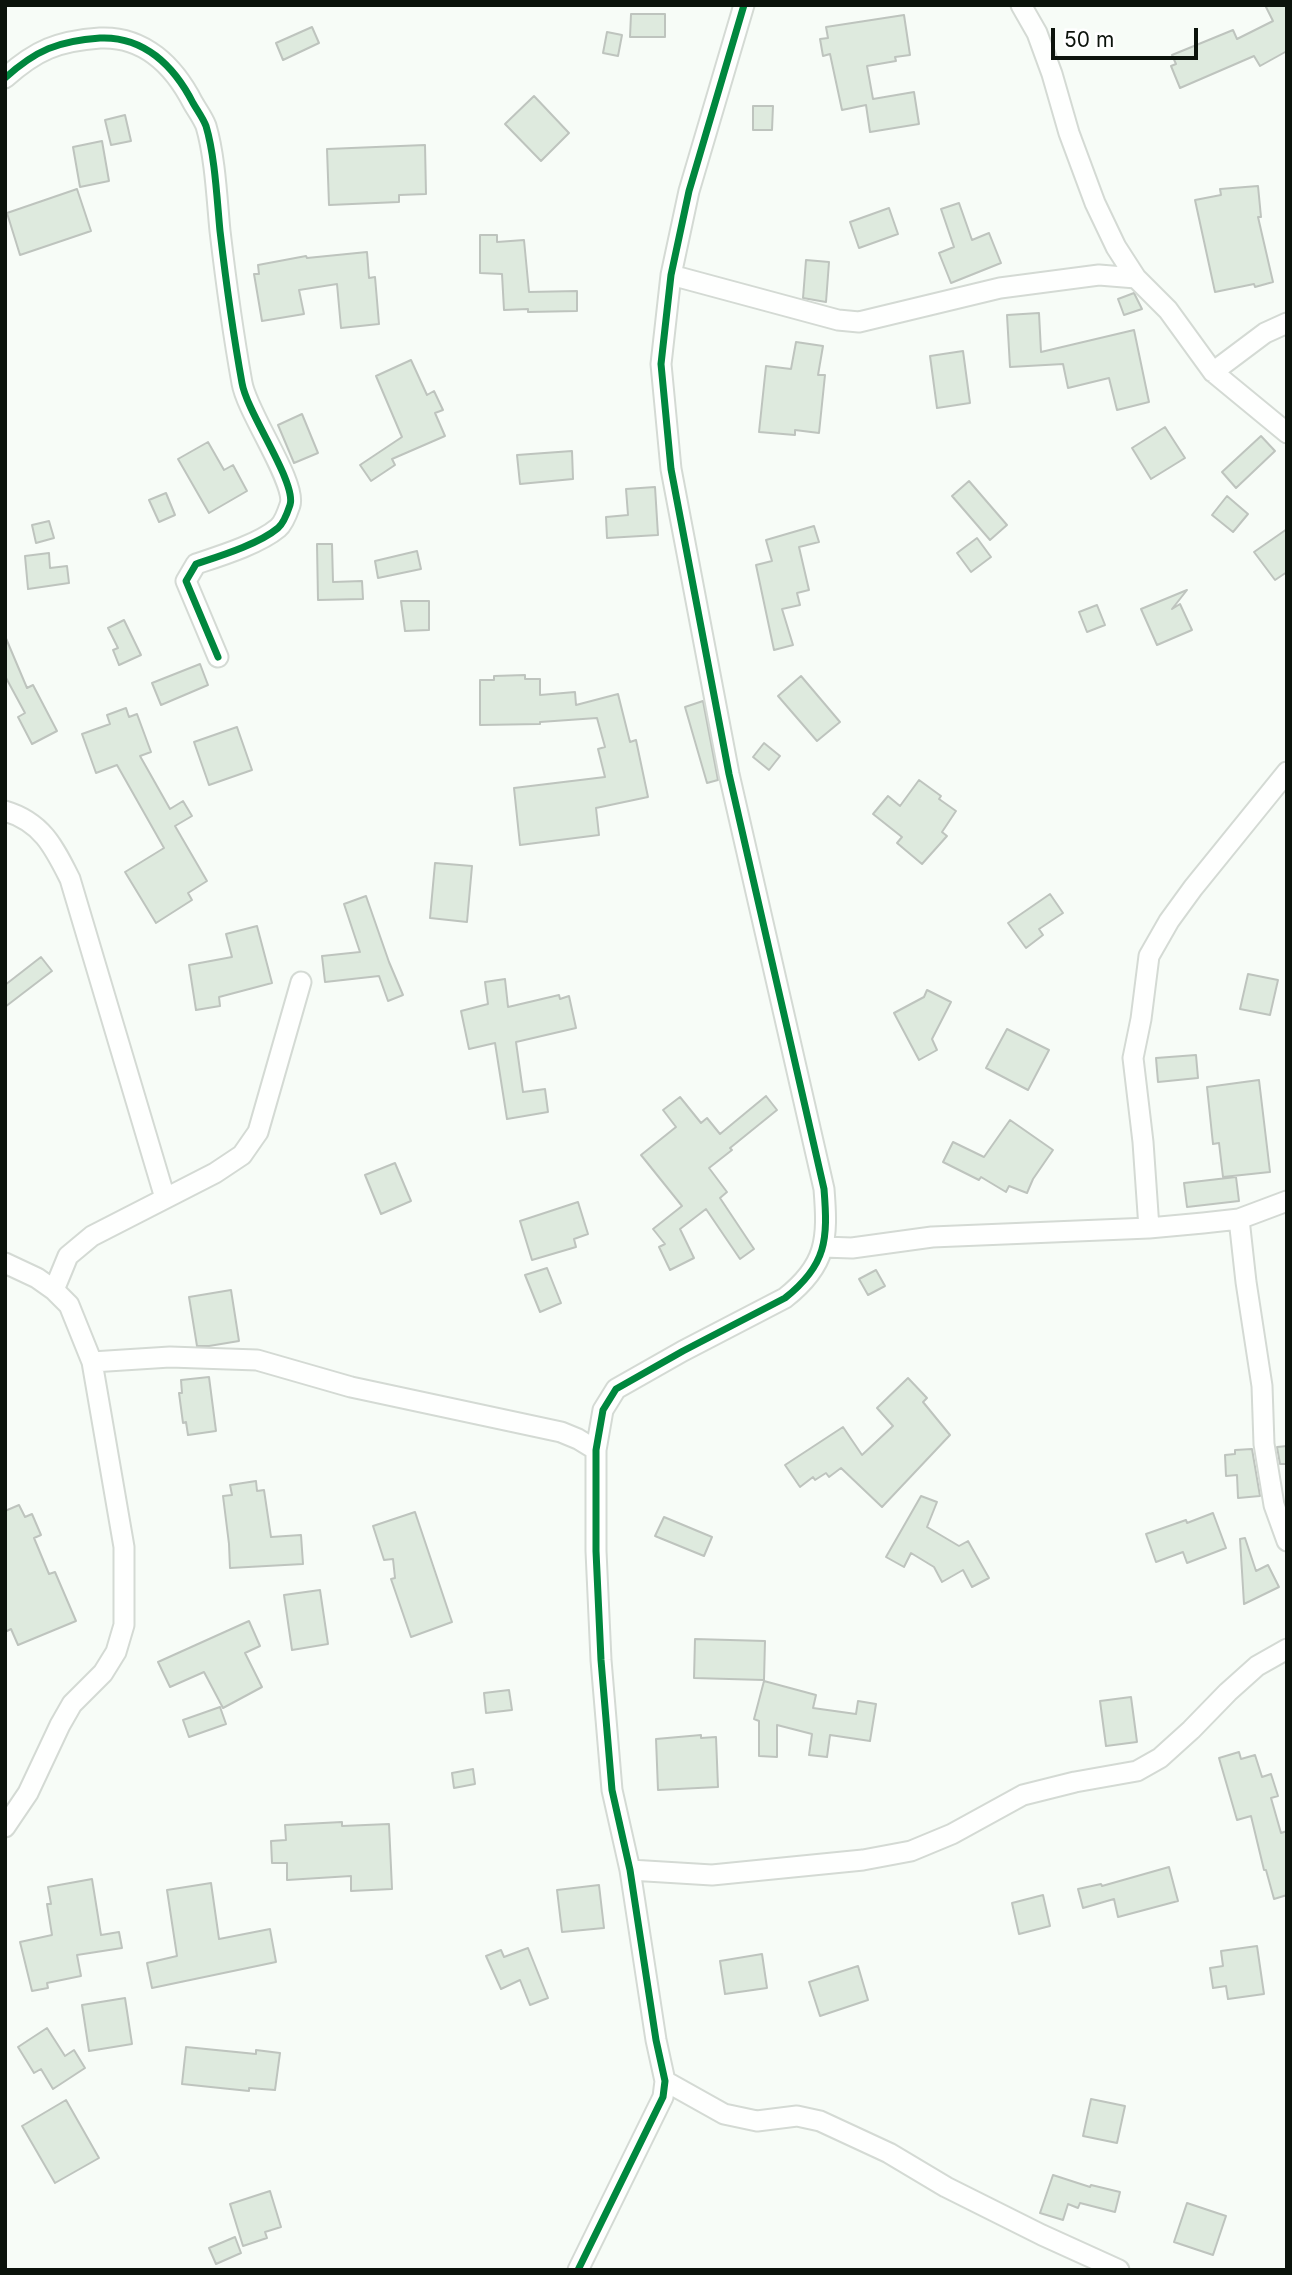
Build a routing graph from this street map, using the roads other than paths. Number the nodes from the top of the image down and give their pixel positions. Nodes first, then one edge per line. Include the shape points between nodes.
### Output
1 (744, 5) edge
2 (1021, 5) edge
3 (5, 78) edge
4 (671, 275) junction
5 (1136, 278) junction
6 (1287, 323) edge
7 (1213, 372) junction
8 (1287, 433) edge
9 (218, 657) dead end
10 (1287, 772) edge
11 (5, 811) edge
12 (301, 982) dead end
13 (165, 1198) junction
14 (1287, 1201) edge
15 (1239, 1219) junction
16 (1149, 1228) junction
17 (824, 1247) junction
18 (5, 1263) edge
19 (54, 1290) junction
20 (92, 1362) junction
21 (596, 1450) junction
22 (1287, 1541) edge
23 (1287, 1649) edge
24 (5, 1827) edge
25 (630, 1870) junction
26 (665, 2081) junction
27 (578, 2270) edge
28 (1119, 2270) edge

1 - 4 street via 689,191
2 - 5 street via 1037,33 1095,203
3 - 9 street via 26,59 49,48 117,37 137,43 163,61 186,89 205,125 243,391 286,479 292,502 279,527 242,548 196,564 186,581
4 - 5 street via 859,322 1000,288 1099,275
4 - 17 street via 661,364 671,469 729,774 824,1189
5 - 7 street via 1168,310
6 - 7 street via 1265,333
7 - 8 street
10 - 16 street via 1193,888 1149,956 1133,1058
11 - 13 street via 26,819 50,840 70,879
12 - 13 street via 258,1132 242,1156
13 - 19 street via 76,1249 68,1256
14 - 15 street
15 - 16 street
15 - 22 street via 1262,1385 1264,1444 1274,1505
16 - 17 street via 932,1237 852,1248
17 - 21 street via 810,1275 785,1298 616,1389 603,1410
18 - 19 street
19 - 20 street via 69,1304
20 - 21 street via 170,1357 257,1360 351,1387 561,1432
20 - 24 street via 124,1547 124,1625 116,1652 103,1673 72,1704 28,1793
21 - 25 street via 601,1660 612,1790
23 - 25 street via 1257,1667 1160,1758 1137,1771 1023,1795 911,1851 712,1875
25 - 26 street
26 - 27 street via 663,2098
26 - 28 street via 724,2114 757,2121 797,2116 820,2121

